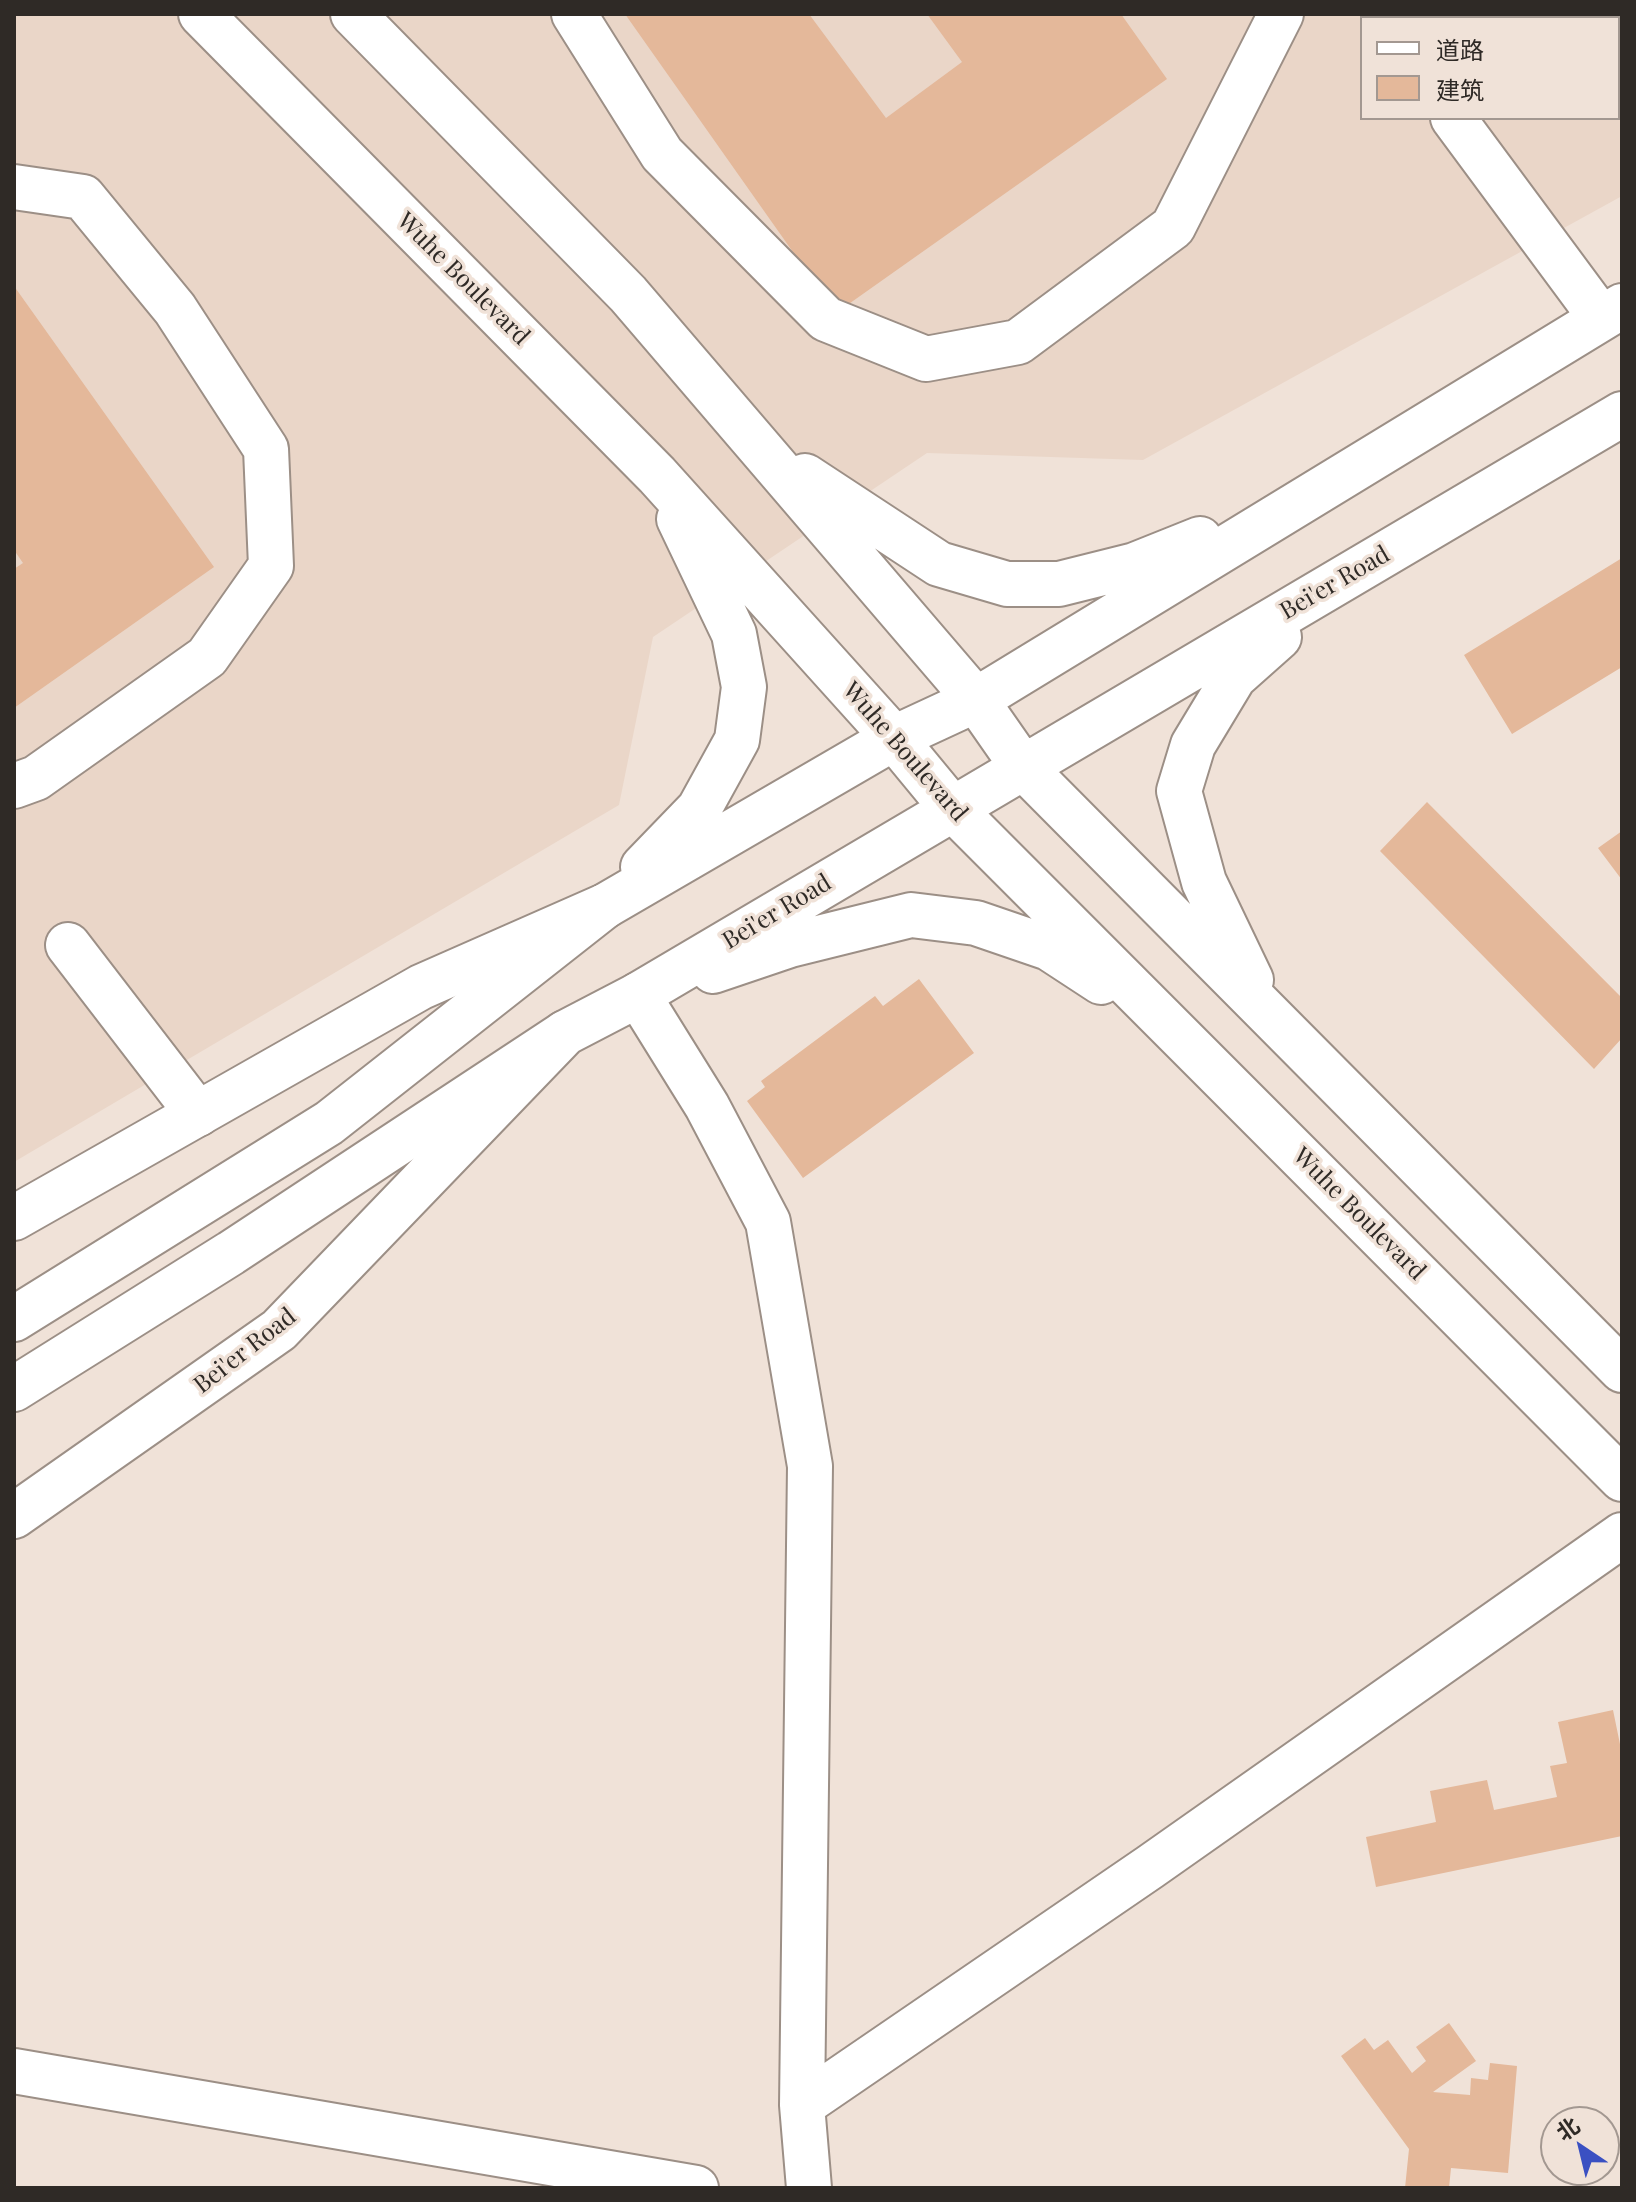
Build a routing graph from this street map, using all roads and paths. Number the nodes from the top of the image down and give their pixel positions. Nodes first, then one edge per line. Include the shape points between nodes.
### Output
1 (201, 14) edge
2 (353, 14) edge
3 (574, 14) edge
4 (1281, 14) edge
5 (1455, 120) edge
6 (14, 187) edge
7 (1612, 312) edge
8 (1622, 414) edge
9 (755, 442) junction
10 (657, 475) junction
11 (1320, 490) junction
12 (1345, 577) junction
13 (976, 700) junction
14 (894, 738) junction
15 (1022, 766) junction
16 (14, 786) edge
17 (951, 807) junction
18 (605, 906) junction
19 (68, 945) dead end
20 (638, 995) junction
21 (1266, 1011) junction
22 (565, 1033) junction
23 (1180, 1034) junction
24 (198, 1114) junction
25 (14, 1218) edge
26 (14, 1319) edge
27 (1622, 1370) edge
28 (14, 1389) edge
29 (1622, 1479) edge
30 (14, 1516) edge
31 (1622, 1535) edge
32 (14, 2071) edge
33 (802, 2105) junction
34 (696, 2188) edge
35 (809, 2188) edge

1 - 10 main road, Wuhe Boulevard
2 - 9 main road via 628,294
3 - 4 main road via 662,154 826,319 926,359 1018,342 1173,227
5 - 7 main road
6 - 16 main road via 83,197 175,309 266,449 271,566 207,657 36,778
7 - 11 main road
8 - 12 main road, Bei'er Road
9 - 11 main road via 939,564 1007,584 1059,584 1135,565
9 - 13 main road
10 - 14 main road, Wuhe Boulevard
10 - 18 main road via 734,634 744,687 737,740 699,809
11 - 13 main road
12 - 15 main road, Bei'er Road
12 - 21 main road via 1234,677 1193,745 1179,791 1204,882
13 - 14 main road
13 - 15 main road
14 - 17 main road, Wuhe Boulevard
14 - 18 main road
15 - 17 main road, Bei'er Road
15 - 21 main road
17 - 20 main road, Bei'er Road
17 - 23 main road, Wuhe Boulevard
18 - 24 main road via 421,987
18 - 26 main road via 329,1123
19 - 24 main road
20 - 22 main road, Bei'er Road
20 - 23 main road via 790,945 911,915 976,923 1049,948
20 - 33 main road via 707,1106 768,1222 810,1466
21 - 27 main road
22 - 28 main road
22 - 30 main road, Bei'er Road via 279,1330
23 - 29 main road, Wuhe Boulevard
24 - 25 main road
31 - 33 main road
32 - 34 main road
33 - 35 main road

